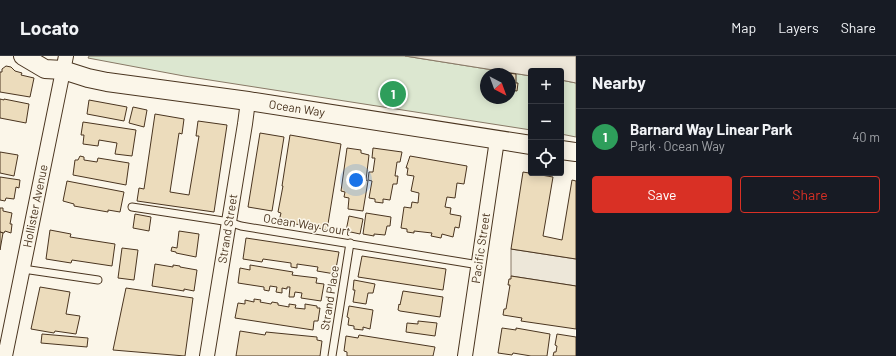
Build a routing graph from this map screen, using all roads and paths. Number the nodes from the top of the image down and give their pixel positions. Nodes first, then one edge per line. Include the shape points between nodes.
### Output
1 (23, 56) edge
2 (46, 56) edge
3 (65, 63) edge
4 (248, 101) junction
5 (497, 140) junction
6 (528, 145) edge
7 (564, 150) edge
8 (576, 152) edge
9 (132, 207) dead end
10 (229, 222) junction
11 (350, 243) junction
12 (479, 264) junction
13 (23, 269) junction
14 (98, 280) dead end
15 (6, 356) edge
16 (207, 356) edge
17 (332, 356) edge
18 (465, 356) edge

1 - 3 street via 44,69
2 - 3 street
3 - 4 street, Ocean Way via 88,78 107,82
3 - 13 street, Hollister Avenue
4 - 5 street, Ocean Way
4 - 10 street, Strand Street
5 - 6 street, Ocean Way
5 - 12 street, Pacific Street
7 - 8 street
9 - 10 lane, Ocean Way Court
10 - 11 lane, Ocean Way Court
10 - 16 street, Strand Street
11 - 12 lane, Ocean Way Court
11 - 17 lane, Strand Place
12 - 18 street, Pacific Street
13 - 14 lane
13 - 15 street, Hollister Avenue

